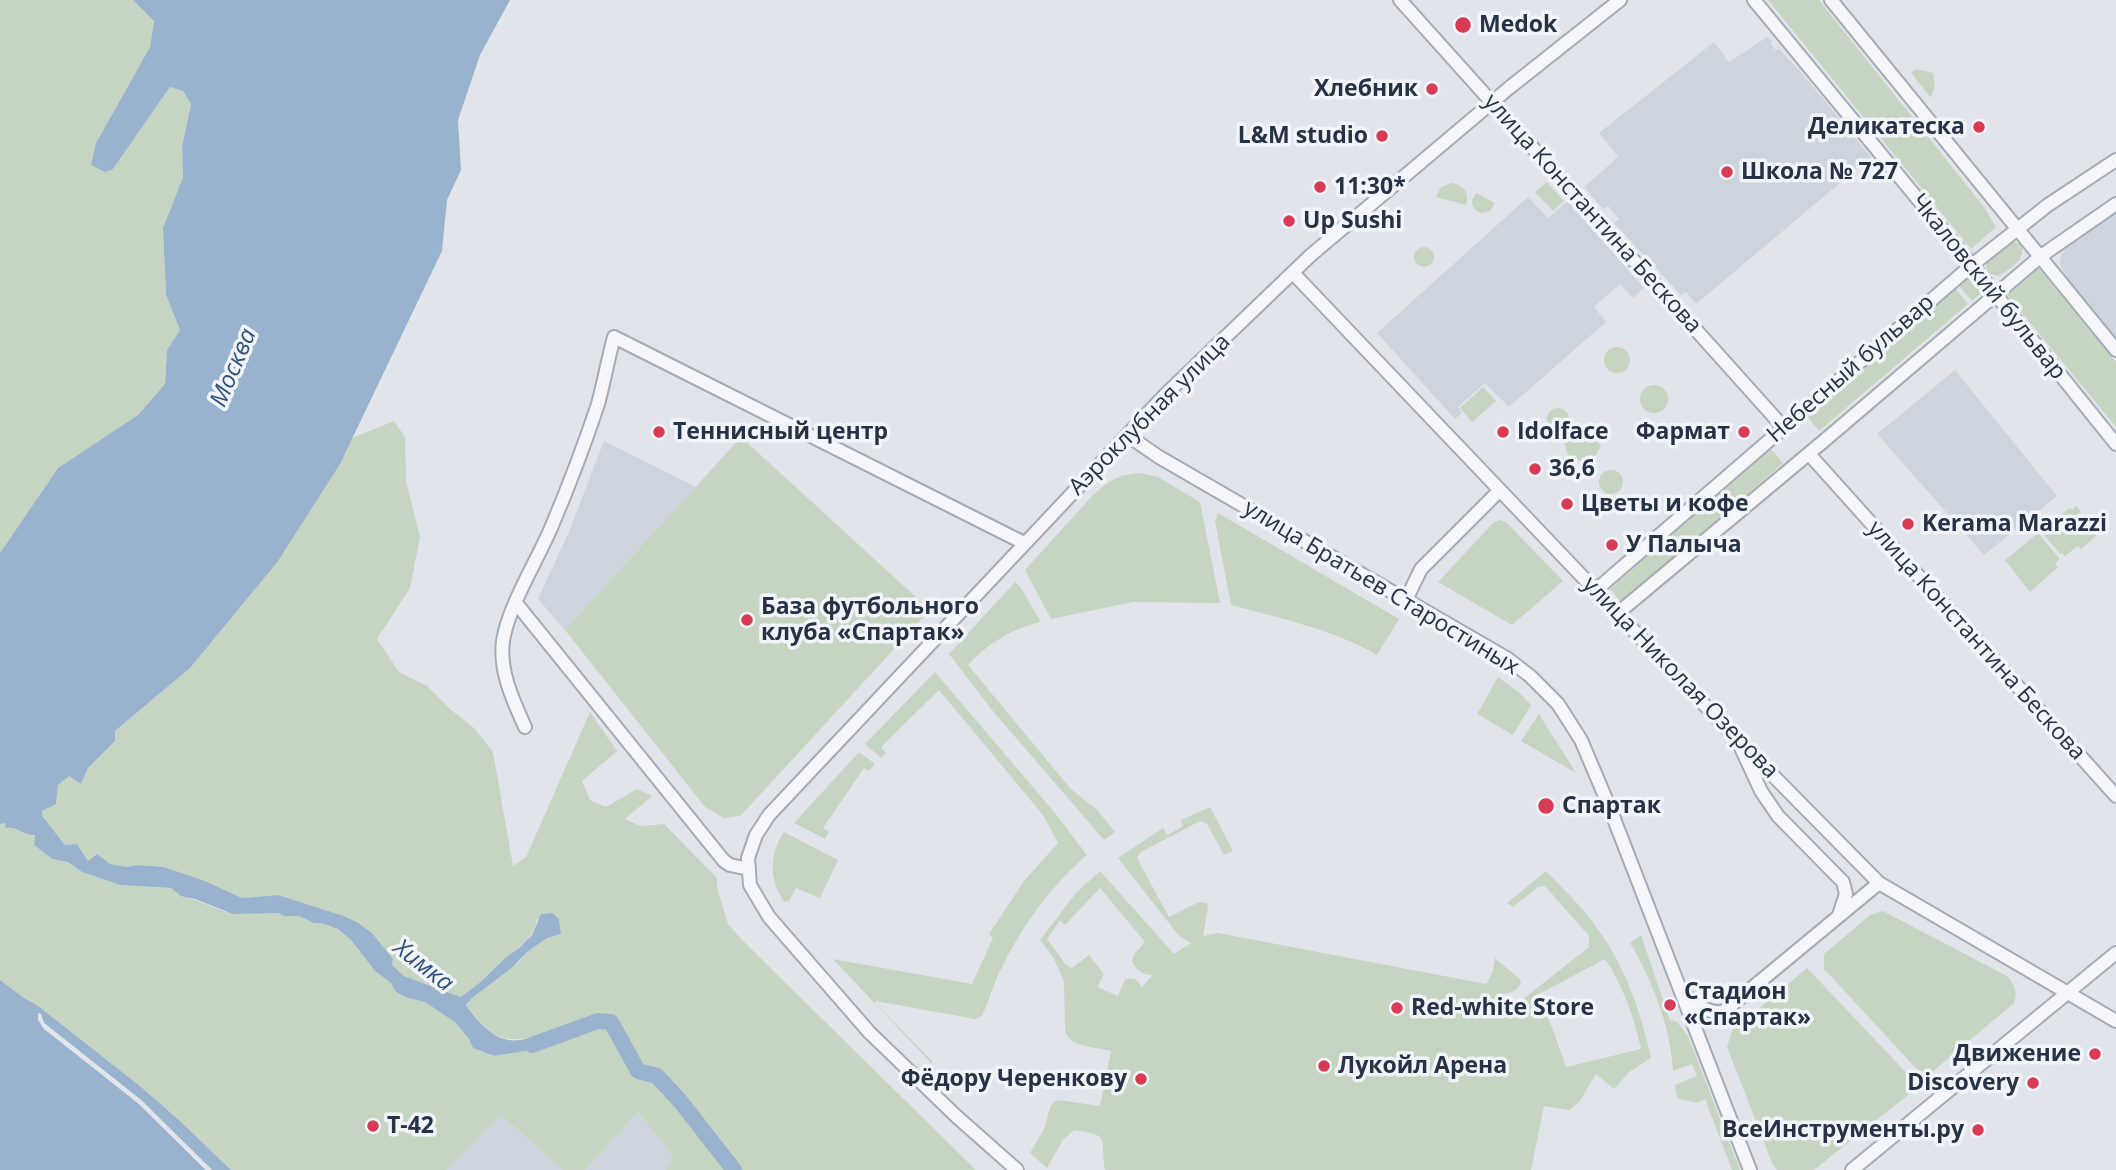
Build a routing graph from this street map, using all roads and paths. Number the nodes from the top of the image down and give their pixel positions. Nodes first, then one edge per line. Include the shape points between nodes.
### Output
1 (1401, 0) edge
2 (1620, 0) edge
3 (1754, 0) edge
4 (1831, 0) edge
5 (1492, 103) junction
6 (2116, 160) edge
7 (2116, 204) edge
8 (2018, 229) junction
9 (2041, 256) junction
10 (1972, 265) junction
11 (1293, 273) junction
12 (1995, 294) junction
13 (2116, 350) edge
14 (1784, 428) junction
15 (1127, 435) junction
16 (2116, 444) edge
17 (1809, 454) junction
18 (1500, 490) junction
19 (1024, 542) junction
20 (1596, 590) junction
21 (1406, 600) junction
22 (516, 603) junction
23 (1618, 613) junction
24 (525, 727) dead end
25 (1738, 740) junction
26 (2116, 796) edge
27 (749, 869) junction
28 (1879, 883) junction
29 (1838, 917) junction
30 (2116, 953) edge
31 (1681, 991) junction
32 (2067, 993) junction
33 (2116, 1021) edge
34 (1017, 1170) edge
35 (1750, 1170) edge
36 (1852, 1170) edge

1 - 5 street, улица Константина Бескова
2 - 5 street, Аэроклубная улица
3 - 10 street, Чкаловский бульвар
4 - 8 street
5 - 11 street, Аэроклубная улица
5 - 14 street, улица Константина Бескова
6 - 8 street, Небесный бульвар
7 - 9 street, Небесный бульвар
8 - 9 street
8 - 10 street, Небесный бульвар
9 - 12 street, Небесный бульвар
9 - 13 street
10 - 12 street, Чкаловский бульвар
10 - 14 street, Небесный бульвар
11 - 15 street, Аэроклубная улица
11 - 18 street, улица Николая Озерова
12 - 16 street, Чкаловский бульвар
12 - 17 street, Небесный бульвар
14 - 20 street, Небесный бульвар
15 - 19 street, Аэроклубная улица
15 - 21 street, улица Братьев Старостиных
17 - 23 street, Небесный бульвар
17 - 26 street, улица Константина Бескова
18 - 20 street, улица Николая Озерова
18 - 21 street via 1420,569
19 - 22 street via 614,337 578,461
19 - 27 street, Аэроклубная улица via 769,815 755,835
20 - 23 street, улица Николая Озерова
21 - 31 street, улица Братьев Старостиных via 1508,660 1544,688 1564,712 1609,806
22 - 24 street via 503,639 504,664
22 - 27 street via 724,860
23 - 25 street, улица Николая Озерова
25 - 28 street, улица Николая Озерова
25 - 29 street via 1778,816 1843,882 1846,894
27 - 34 street, Аэроклубная улица via 750,884 769,917 869,1032
28 - 29 street
28 - 32 street, улица Николая Озерова
29 - 31 street via 1723,1012 1700,1007
30 - 32 street
31 - 35 street, улица Братьев Старостиных
32 - 33 street, улица Николая Озерова
32 - 36 street

